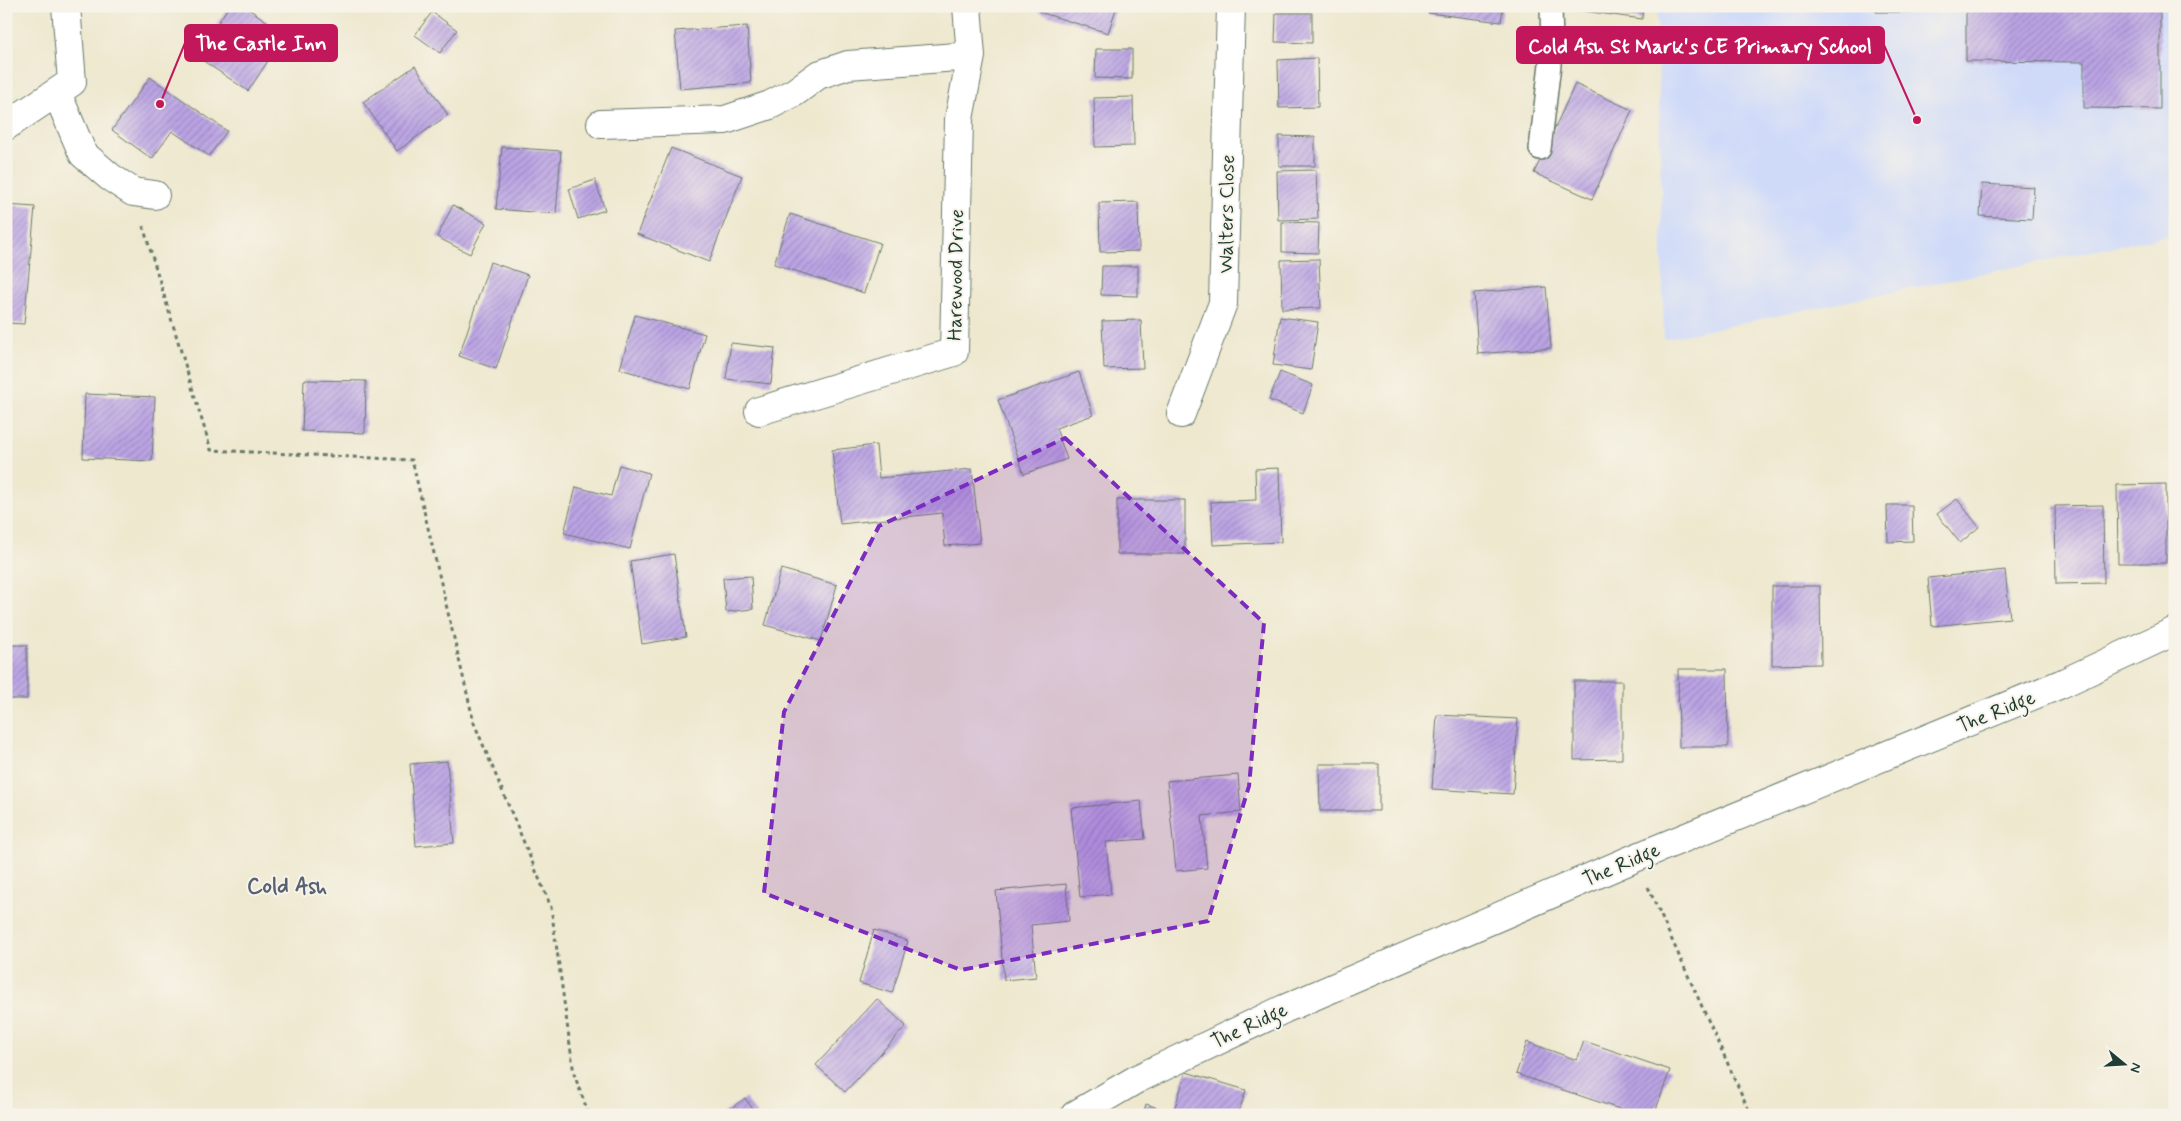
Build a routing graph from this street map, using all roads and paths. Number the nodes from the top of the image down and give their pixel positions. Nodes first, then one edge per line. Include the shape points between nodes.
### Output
1 (66, 6) edge
2 (967, 6) edge
3 (1231, 6) edge
4 (1551, 6) edge
5 (971, 56) junction
6 (57, 92) junction
7 (601, 124) dead end
8 (6, 126) edge
9 (1540, 149) dead end
10 (144, 194) joint
11 (759, 411) dead end
12 (1181, 414) dead end
13 (2175, 630) edge
14 (1635, 858) junction
15 (589, 1115) edge
16 (1075, 1115) edge
17 (1751, 1115) edge

1 - 6 street via 72,82
2 - 5 street, Harewood Drive
3 - 12 street, Walters Close via 1223,303
4 - 9 lane via 1552,47
5 - 7 street via 848,65 818,75 770,105 725,120
5 - 11 street, Harewood Drive via 958,119 954,352
6 - 8 street
6 - 10 street via 83,154 110,177
10 - 15 path via 210,450 412,460 474,723 551,908 574,1074
13 - 14 street, The Ridge via 2061,684
14 - 16 street, The Ridge via 1284,1009 1137,1079
14 - 17 path

